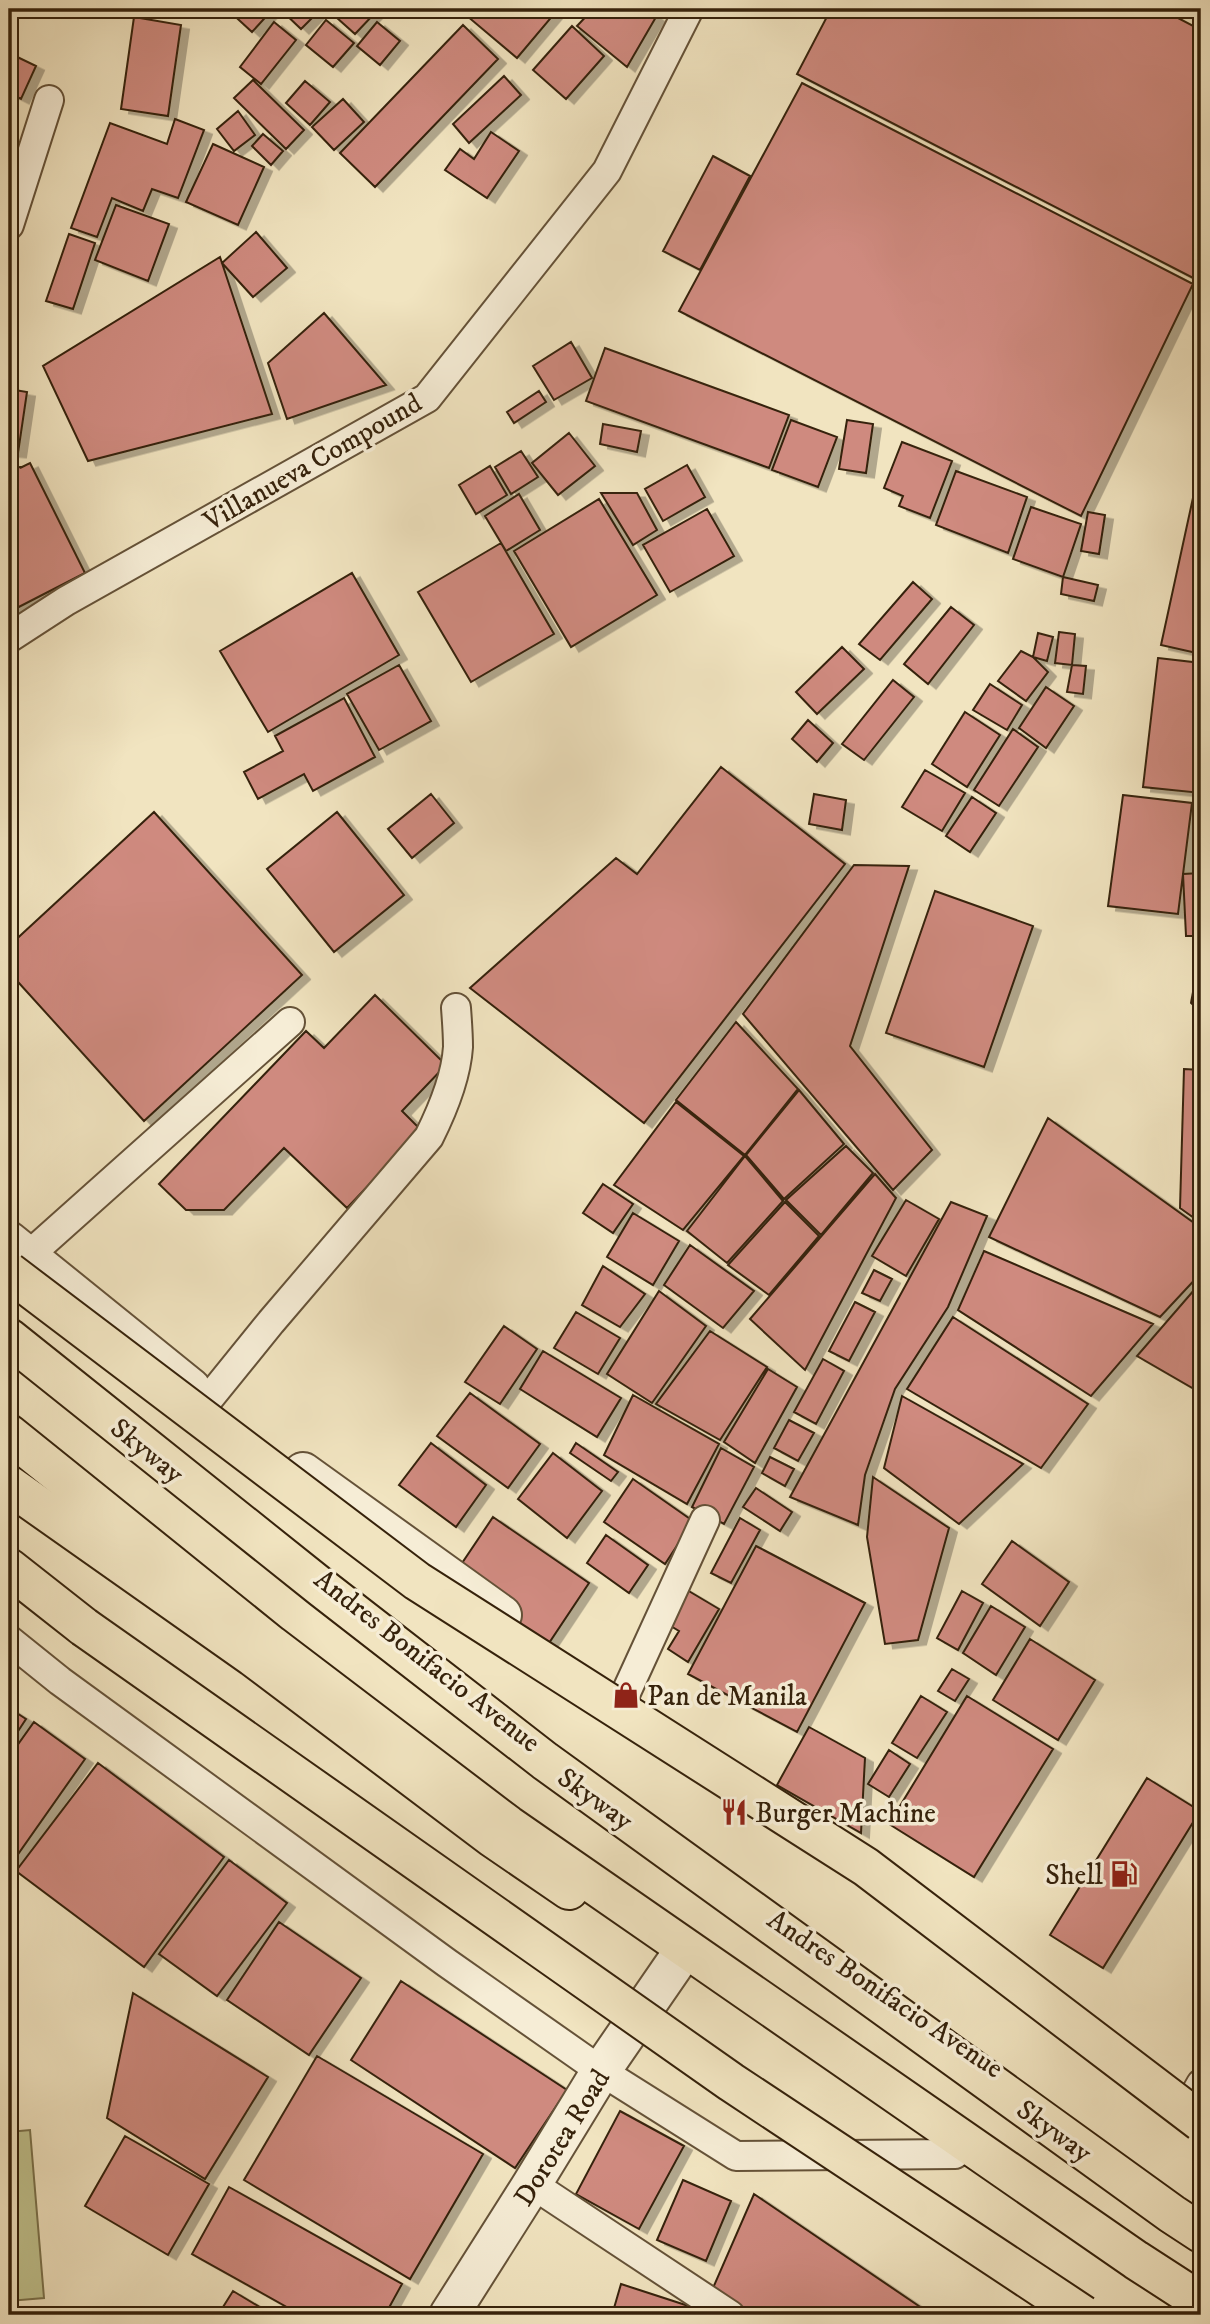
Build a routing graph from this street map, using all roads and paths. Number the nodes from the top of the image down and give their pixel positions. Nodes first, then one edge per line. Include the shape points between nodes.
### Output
1 (689, 9) edge
2 (49, 100) dead end
3 (9, 225) edge
4 (9, 638) edge
5 (456, 1008) dead end
6 (290, 1022) dead end
7 (15, 1256) edge
8 (9, 1330) edge
9 (9, 1338) edge
10 (207, 1401) junction
11 (9, 1434) edge
12 (9, 1485) edge
13 (705, 1520) dead end
14 (9, 1568) edge
15 (9, 1640) edge
16 (623, 1699) junction
17 (676, 1962) junction
18 (601, 2071) junction
19 (1198, 2108) edge
20 (955, 2154) junction
21 (532, 2184) junction
22 (1201, 2216) edge
23 (1201, 2233) edge
24 (1201, 2302) edge
25 (449, 2315) edge
26 (730, 2315) edge
27 (1083, 2315) edge
28 (1192, 2315) edge

1 - 4 lane, Villanueva Compound via 607,171 427,398 66,601
2 - 3 lane
5 - 10 lane via 458,1048 453,1073 444,1107 429,1137
6 - 7 lane
7 - 10 street
7 - 19 main road, bridge via 418,1581 866,1867
8 - 22 main road, Andres Bonifacio Avenue via 376,1622 731,1891 930,2017
9 - 23 main road, Skyway via 545,1761
10 - 16 street via 427,1563
11 - 24 main road via 271,1645 508,1825
12 - 17 main road via 253,1657 493,1838
13 - 16 lane
14 - 27 main road, bridge via 84,1627 731,2082
15 - 18 lane
16 - 19 street
17 - 18 street, Dorotea Road
17 - 20 main road
18 - 20 lane via 736,2156
18 - 21 street, Dorotea Road
20 - 28 main road
21 - 25 street, Dorotea Road
21 - 26 lane

